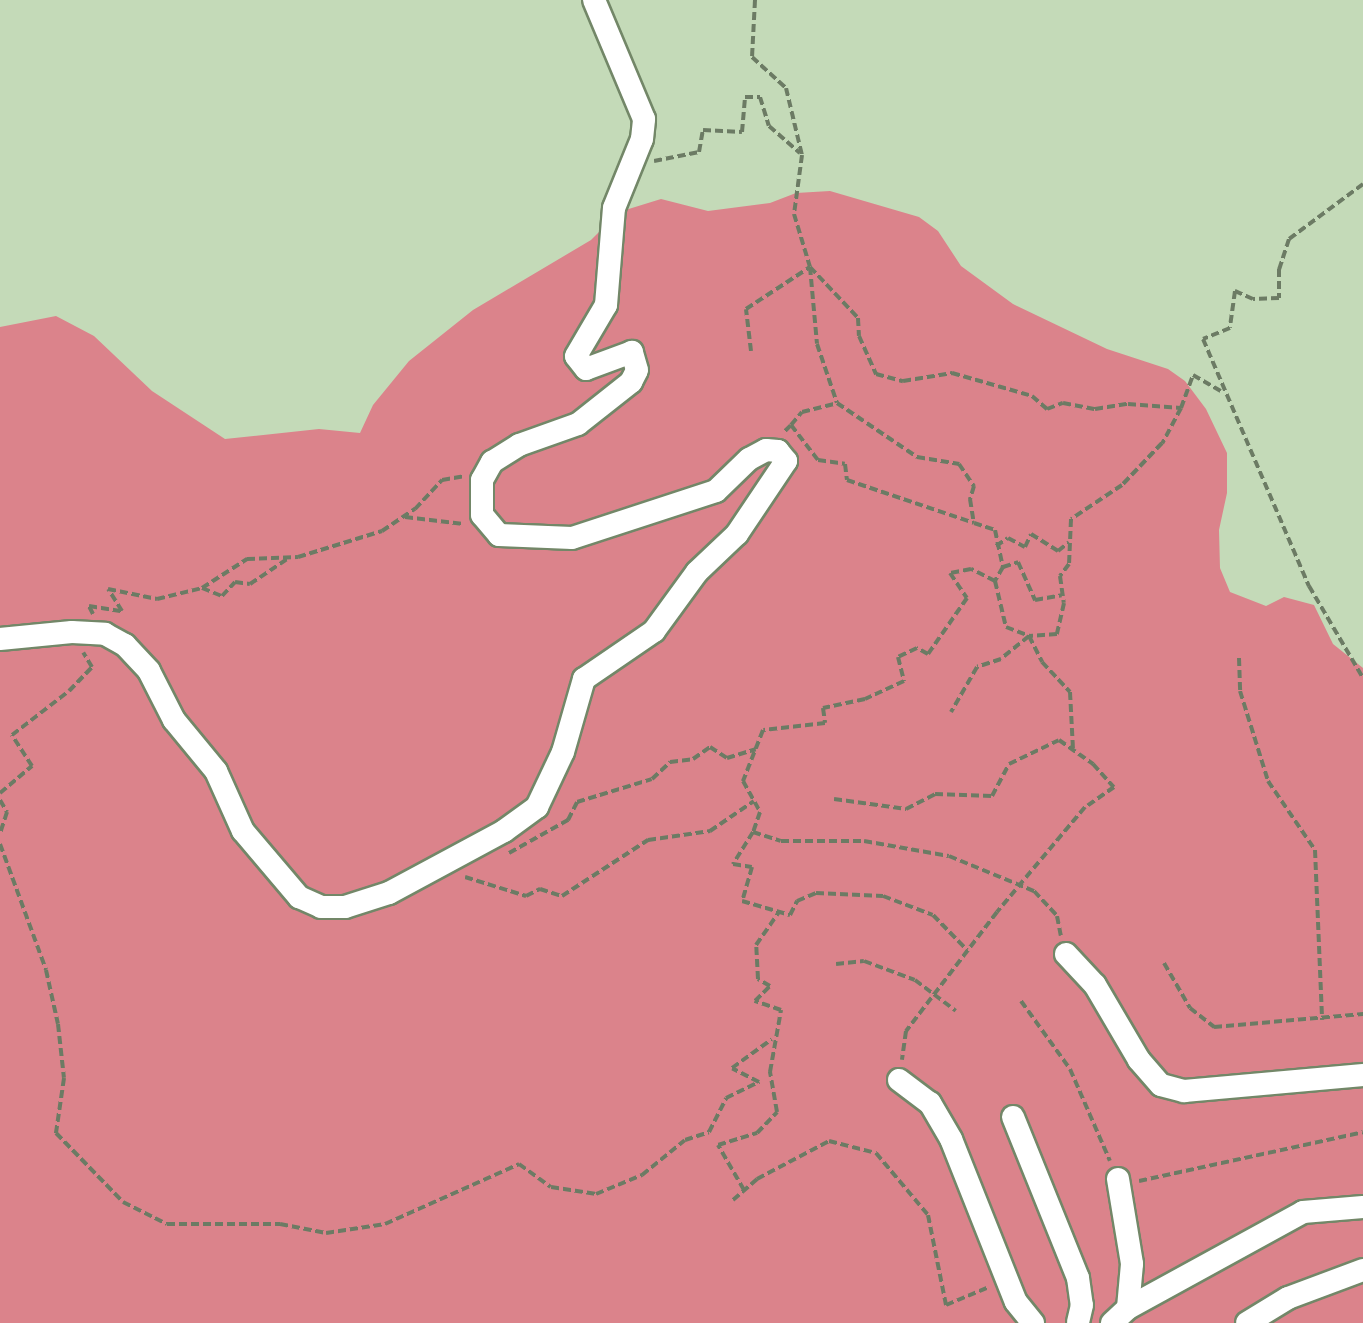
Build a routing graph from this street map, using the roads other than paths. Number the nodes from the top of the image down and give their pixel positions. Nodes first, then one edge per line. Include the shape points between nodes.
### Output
1 (594, 0) edge
2 (0, 639) edge
3 (1066, 954) road end
4 (1363, 1075) edge
5 (899, 1080) road end
6 (1013, 1117) dead end
7 (1118, 1179) road end
8 (1363, 1207) edge
9 (1363, 1270) edge
10 (1120, 1315) edge
11 (1033, 1323) edge
12 (1078, 1323) edge
13 (1247, 1323) edge

1 - 2 street via 644,119 642,139 614,208 606,305 576,356 586,369 632,352 637,370 631,382 578,424 519,445 492,462 479,501 488,526 499,535 572,538 716,491 766,450 778,451 786,461 737,534 697,572 654,631 584,679 563,752 537,807 504,831 369,901 321,907 299,897 243,831 216,771 174,720 149,671 125,645 105,634 72,632
3 - 4 street via 1095,985 1139,1060 1161,1085 1184,1091
5 - 11 street via 930,1103 951,1139 1016,1302
6 - 12 street via 1078,1278
7 - 10 street via 1132,1264
8 - 10 street via 1303,1212
9 - 13 street via 1288,1298

